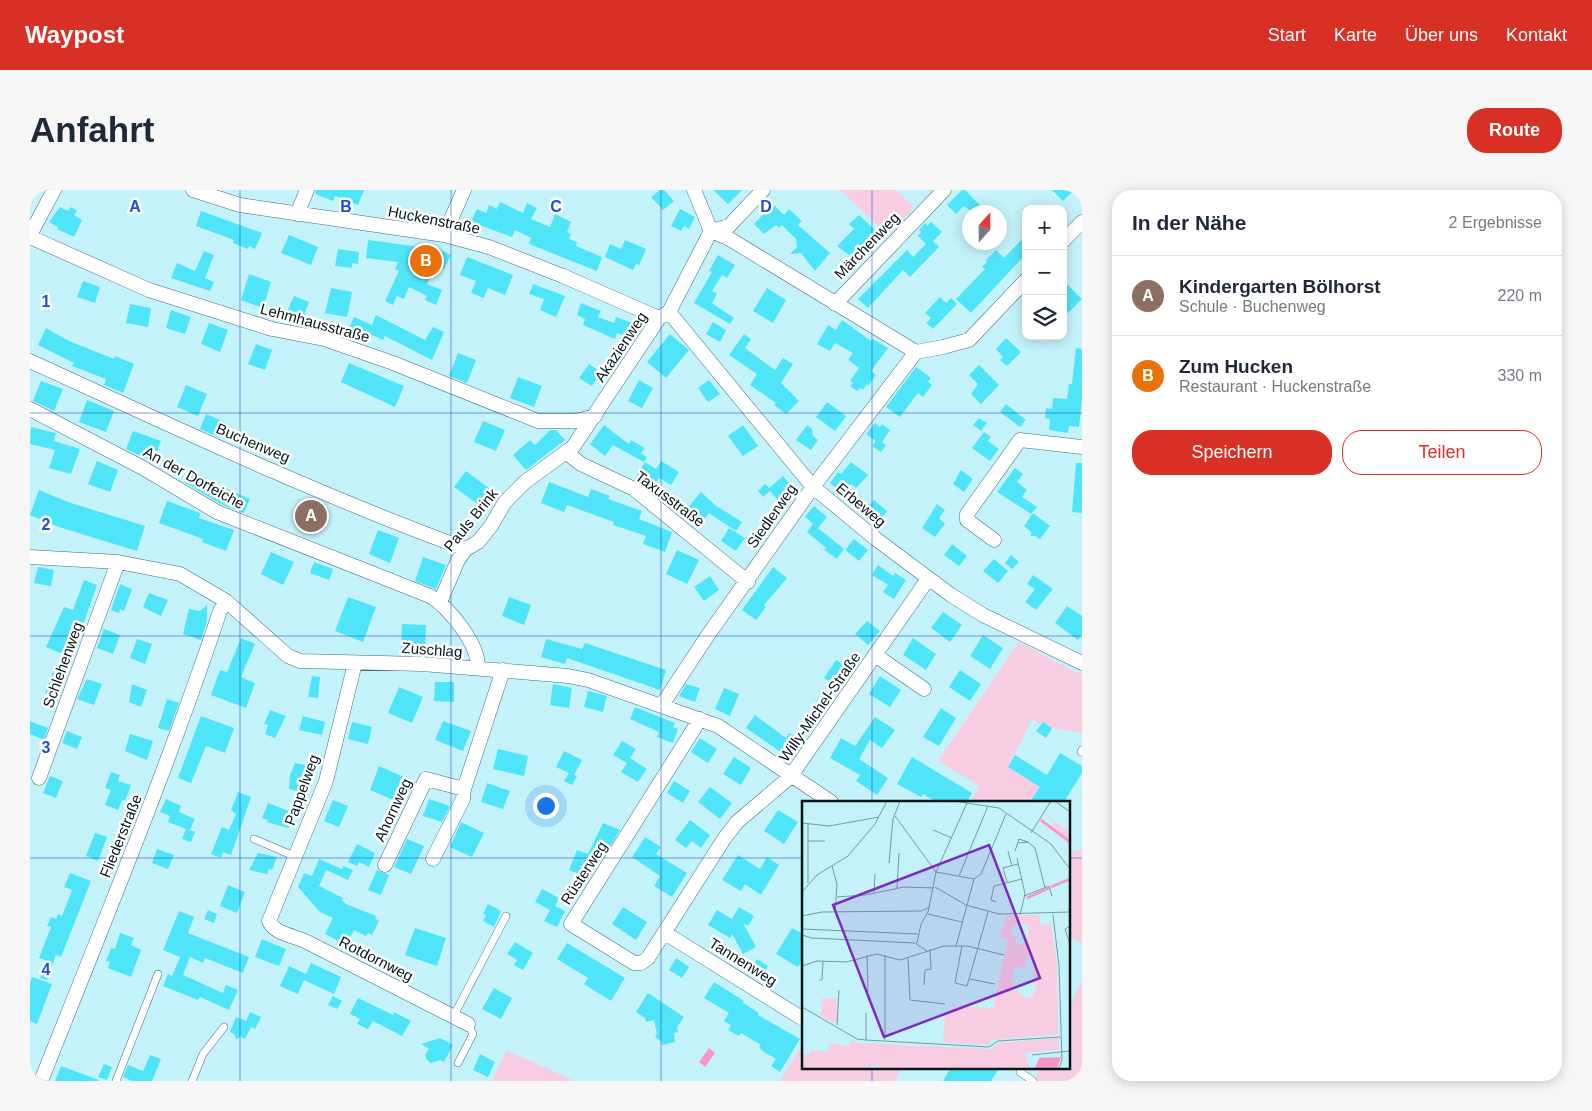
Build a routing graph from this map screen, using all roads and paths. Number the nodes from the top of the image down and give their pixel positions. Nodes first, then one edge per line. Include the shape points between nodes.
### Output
1 (54, 190) edge
2 (192, 190) edge
3 (307, 190) edge
4 (464, 190) edge
5 (694, 190) edge
6 (763, 190) edge
7 (944, 190) edge
8 (296, 214) junction
9 (1082, 222) edge
10 (711, 231) junction
11 (444, 235) junction
12 (30, 236) edge
13 (1067, 237) edge
14 (1022, 284) edge
15 (835, 304) junction
16 (664, 315) junction
17 (916, 352) junction
18 (30, 361) edge
19 (30, 409) edge
20 (595, 416) junction
21 (1082, 447) edge
22 (567, 453) junction
23 (814, 487) junction
24 (994, 540) dead end
25 (466, 549) junction
26 (30, 557) edge
27 (118, 562) junction
28 (928, 579) junction
29 (748, 582) junction
30 (226, 601) junction
31 (440, 602) junction
32 (875, 655) junction
33 (355, 663) junction
34 (1082, 663) edge
35 (478, 668) junction
36 (503, 670) junction
37 (924, 689) dead end
38 (662, 705) junction
39 (700, 719) junction
40 (790, 776) junction
41 (39, 778) dead end
42 (464, 789) junction
43 (829, 801) edge
44 (254, 839) dead end
45 (294, 856) junction
46 (434, 858) dead end
47 (385, 865) dead end
48 (506, 916) dead end
49 (270, 924) joint
50 (665, 934) junction
51 (158, 974) dead end
52 (453, 1017) junction
53 (802, 1017) edge
54 (468, 1024) joint
55 (224, 1028) dead end
56 (458, 1063) dead end
57 (1020, 1072) dead end
58 (41, 1081) edge
59 (116, 1081) edge
60 (192, 1081) edge
61 (1033, 1081) edge

1 - 12 street
2 - 8 street, Huckenstraße via 240,206
3 - 8 street
4 - 11 street
5 - 10 street
6 - 10 street via 729,226
7 - 15 street, Märchenweg
8 - 11 street, Huckenstraße
9 - 13 street
10 - 15 street via 728,238
10 - 16 street, Akazienweg
11 - 16 street, Huckenstraße via 489,247
12 - 20 street, Lehmhausstraße via 149,290 272,329 324,339 538,421 576,421
14 - 17 street via 969,340
15 - 17 street
16 - 20 street, Akazienweg
16 - 23 street, Erbeweg
17 - 23 street, Siedlerweg
18 - 25 street, Buchenweg via 231,452
19 - 31 street, An der Dorfeiche via 143,468 217,512
20 - 22 street, Akazienweg
21 - 24 street via 1020,440 967,514 967,520
22 - 25 street, Pauls Brink via 525,482 505,502 478,542
22 - 29 street, Taxusstraße via 581,464 634,488
23 - 28 street, Erbeweg
23 - 29 street, Siedlerweg
25 - 31 street, Pauls Brink
26 - 27 street, Zuschlag
27 - 30 street, Zuschlag via 180,574
27 - 41 street, Schlehenweg
28 - 32 street, Willy-Michel-Straße
28 - 34 street, Erbeweg via 983,615
29 - 38 street, Siedlerweg
30 - 33 street, Zuschlag via 288,656 308,663
30 - 58 street, Fliederstraße via 163,774
31 - 35 street via 478,654
32 - 37 street, Willy-Michel-Straße
32 - 40 street, Willy-Michel-Straße
33 - 35 street, Zuschlag
33 - 45 street, Pappelweg via 326,781
35 - 36 street, Zuschlag
36 - 38 street, Zuschlag via 588,680
36 - 42 street
38 - 39 street, Zuschlag
39 - 40 street, Zuschlag via 737,737
39 - 50 street, Rüsterweg via 571,924 634,963 648,958
40 - 43 street, Zuschlag
40 - 50 street, Rüsterweg via 737,822
42 - 46 street via 463,799
42 - 47 street, Ahornweg via 426,779
44 - 45 lane
45 - 49 street, Pappelweg via 269,916
48 - 52 lane
49 - 52 street, Rotdornweg
50 - 53 street, Tannenweg
51 - 59 lane
52 - 54 street, Rotdornweg
54 - 56 lane via 473,1034
55 - 60 lane via 203,1054
57 - 61 lane

